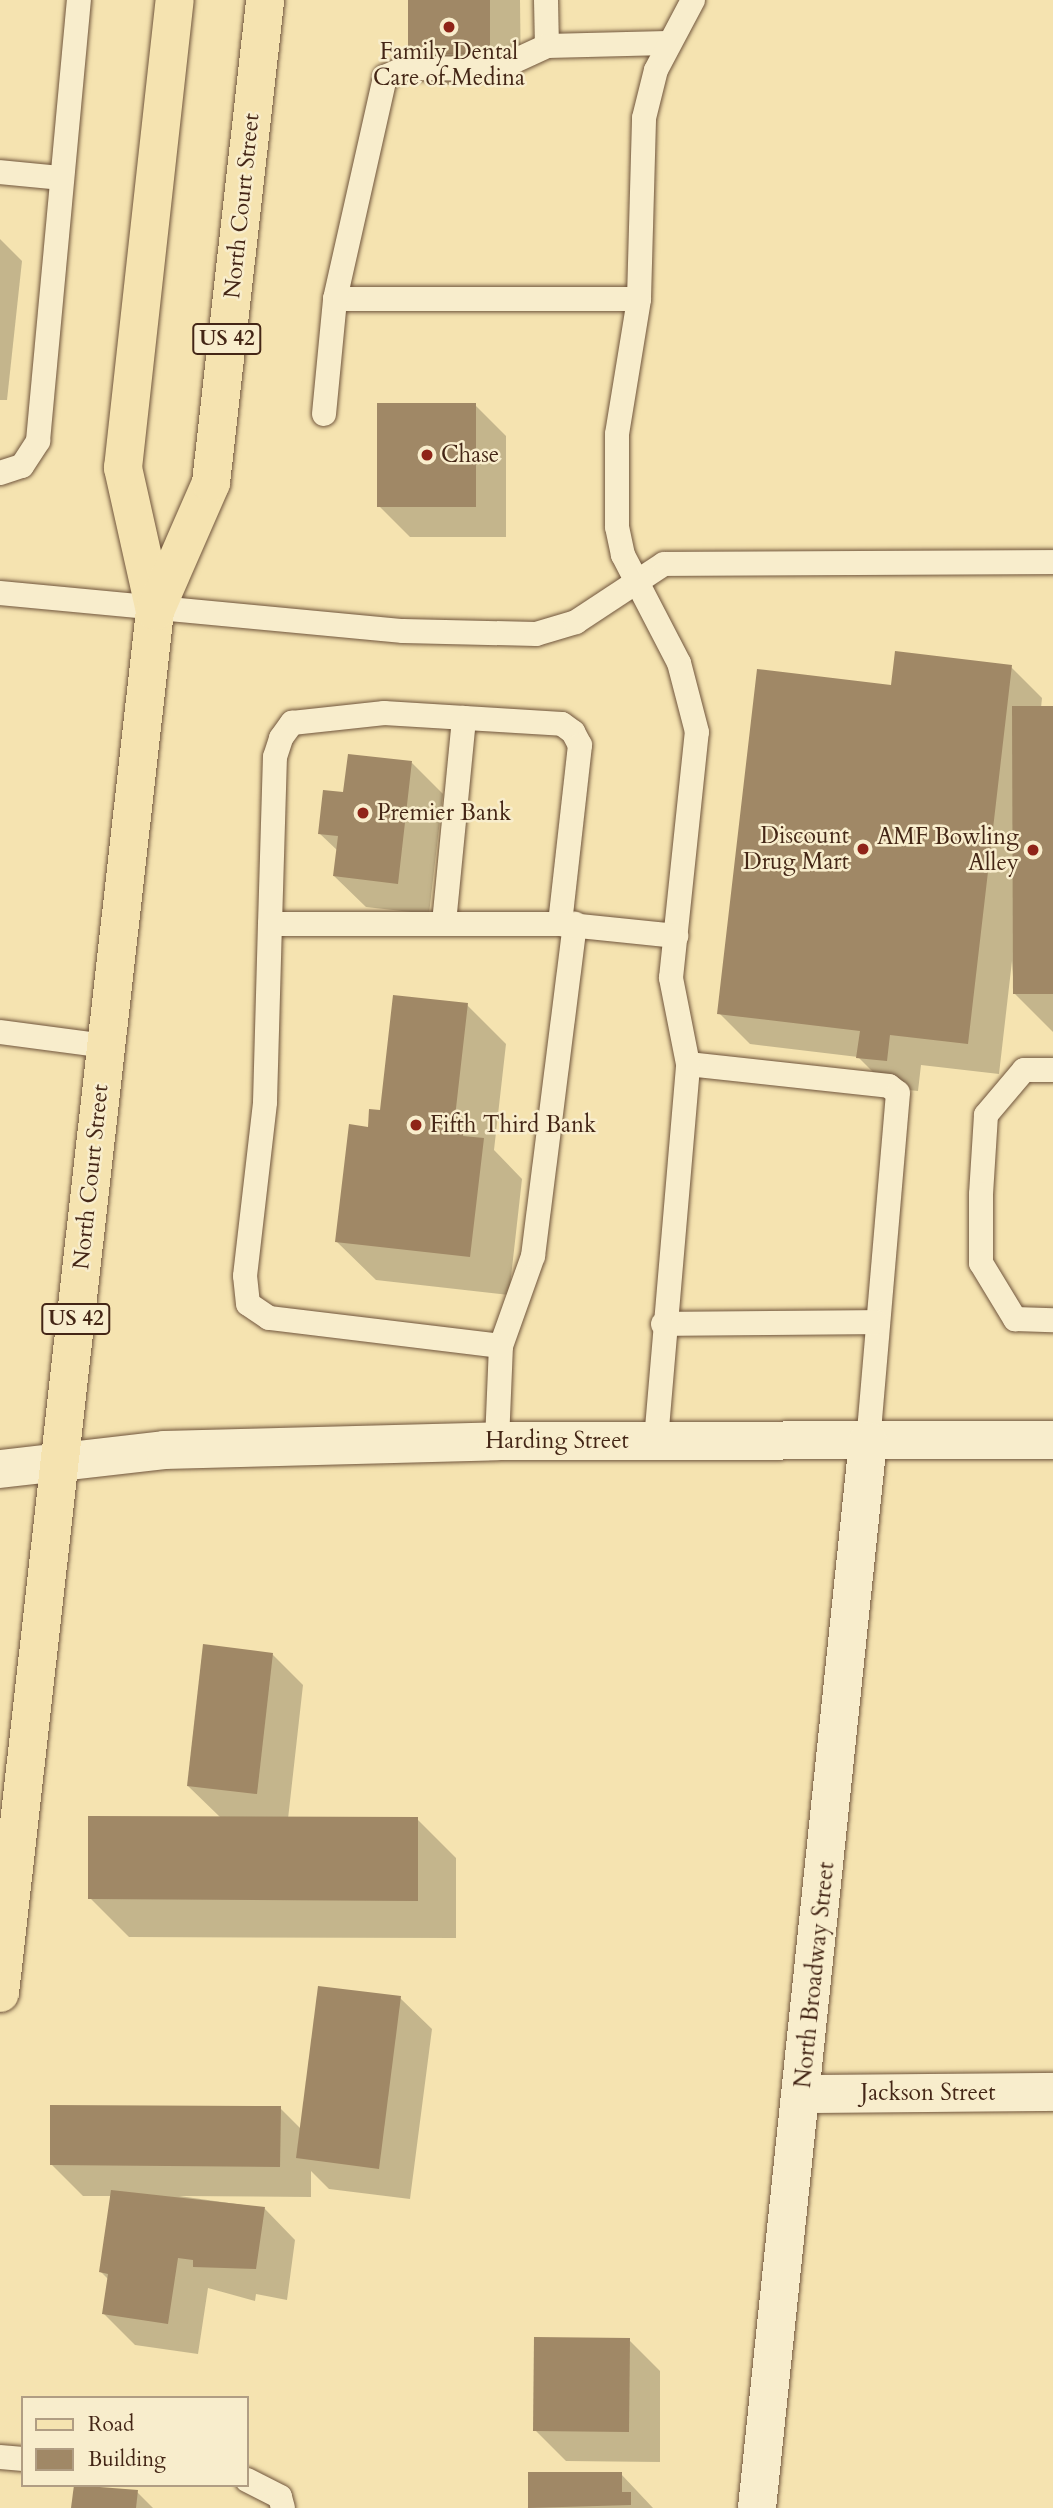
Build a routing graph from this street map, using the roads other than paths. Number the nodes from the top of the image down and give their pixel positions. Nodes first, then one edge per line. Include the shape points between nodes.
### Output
1 (79, 0) edge
2 (175, 0) edge
3 (265, 0) edge
4 (546, 0) edge
5 (693, 0) edge
6 (667, 43) junction
7 (547, 46) junction
8 (0, 172) edge
9 (61, 178) junction
10 (335, 299) junction
11 (639, 299) junction
12 (324, 414) dead end
13 (0, 473) edge
14 (1053, 562) edge
15 (638, 582) junction
16 (0, 593) edge
17 (155, 611) junction
18 (464, 719) junction
19 (444, 923) junction
20 (270, 924) junction
21 (567, 924) junction
22 (676, 936) junction
23 (0, 1032) edge
24 (106, 1046) junction
25 (688, 1064) junction
26 (1053, 1070) edge
27 (1053, 1320) edge
28 (876, 1322) junction
29 (663, 1324) junction
30 (500, 1346) junction
31 (656, 1440) junction
32 (1053, 1440) edge
33 (497, 1441) junction
34 (867, 1441) junction
35 (61, 1461) junction
36 (0, 1469) edge
37 (10, 1798) edge
38 (0, 1993) edge
39 (1053, 2092) edge
40 (803, 2094) junction
41 (0, 2458) edge
42 (21, 2459) edge
43 (248, 2481) edge
44 (283, 2508) edge
45 (757, 2508) edge

1 - 9 lane
2 - 17 main road, North Court Street / US 42 via 124,468
3 - 17 main road, North Court Street / US 42 via 211,483
4 - 7 lane
5 - 6 lane
6 - 7 lane
6 - 11 lane via 644,118
7 - 10 lane via 497,69 405,68 385,76
8 - 9 lane
9 - 13 lane via 38,441 22,466
10 - 11 lane
10 - 12 lane
11 - 15 lane via 617,434 617,527
14 - 15 lane via 664,564
15 - 17 lane via 576,622 536,634 404,631
15 - 22 lane via 679,663 697,733
16 - 17 lane
17 - 24 main road, North Court Street / US 42
18 - 19 lane
18 - 20 lane via 384,713 292,723 275,757
18 - 21 lane via 562,724 580,745
19 - 20 lane
19 - 21 lane
20 - 30 lane via 265,1102 244,1276 248,1304 269,1318
21 - 22 lane
21 - 30 lane via 533,1256
22 - 25 lane via 671,978
23 - 24 lane
24 - 35 main road, North Court Street / US 42
25 - 28 lane via 889,1086 898,1093
25 - 29 lane
26 - 27 lane via 1024,1070 986,1115 981,1263 1015,1319
28 - 29 lane
28 - 34 lane
29 - 31 lane
30 - 33 lane
31 - 33 street, Harding Street
31 - 34 street, Harding Street
32 - 34 street, Harding Street
33 - 35 street, Harding Street via 164,1450
34 - 40 street, North Broadway Street
35 - 36 street, Harding Street
35 - 37 main road, North Court Street / US 42
37 - 38 main road, North Court Street / US 42
39 - 40 street, Jackson Street
40 - 45 street, North Broadway Street
41 - 42 lane
43 - 44 lane via 280,2497

